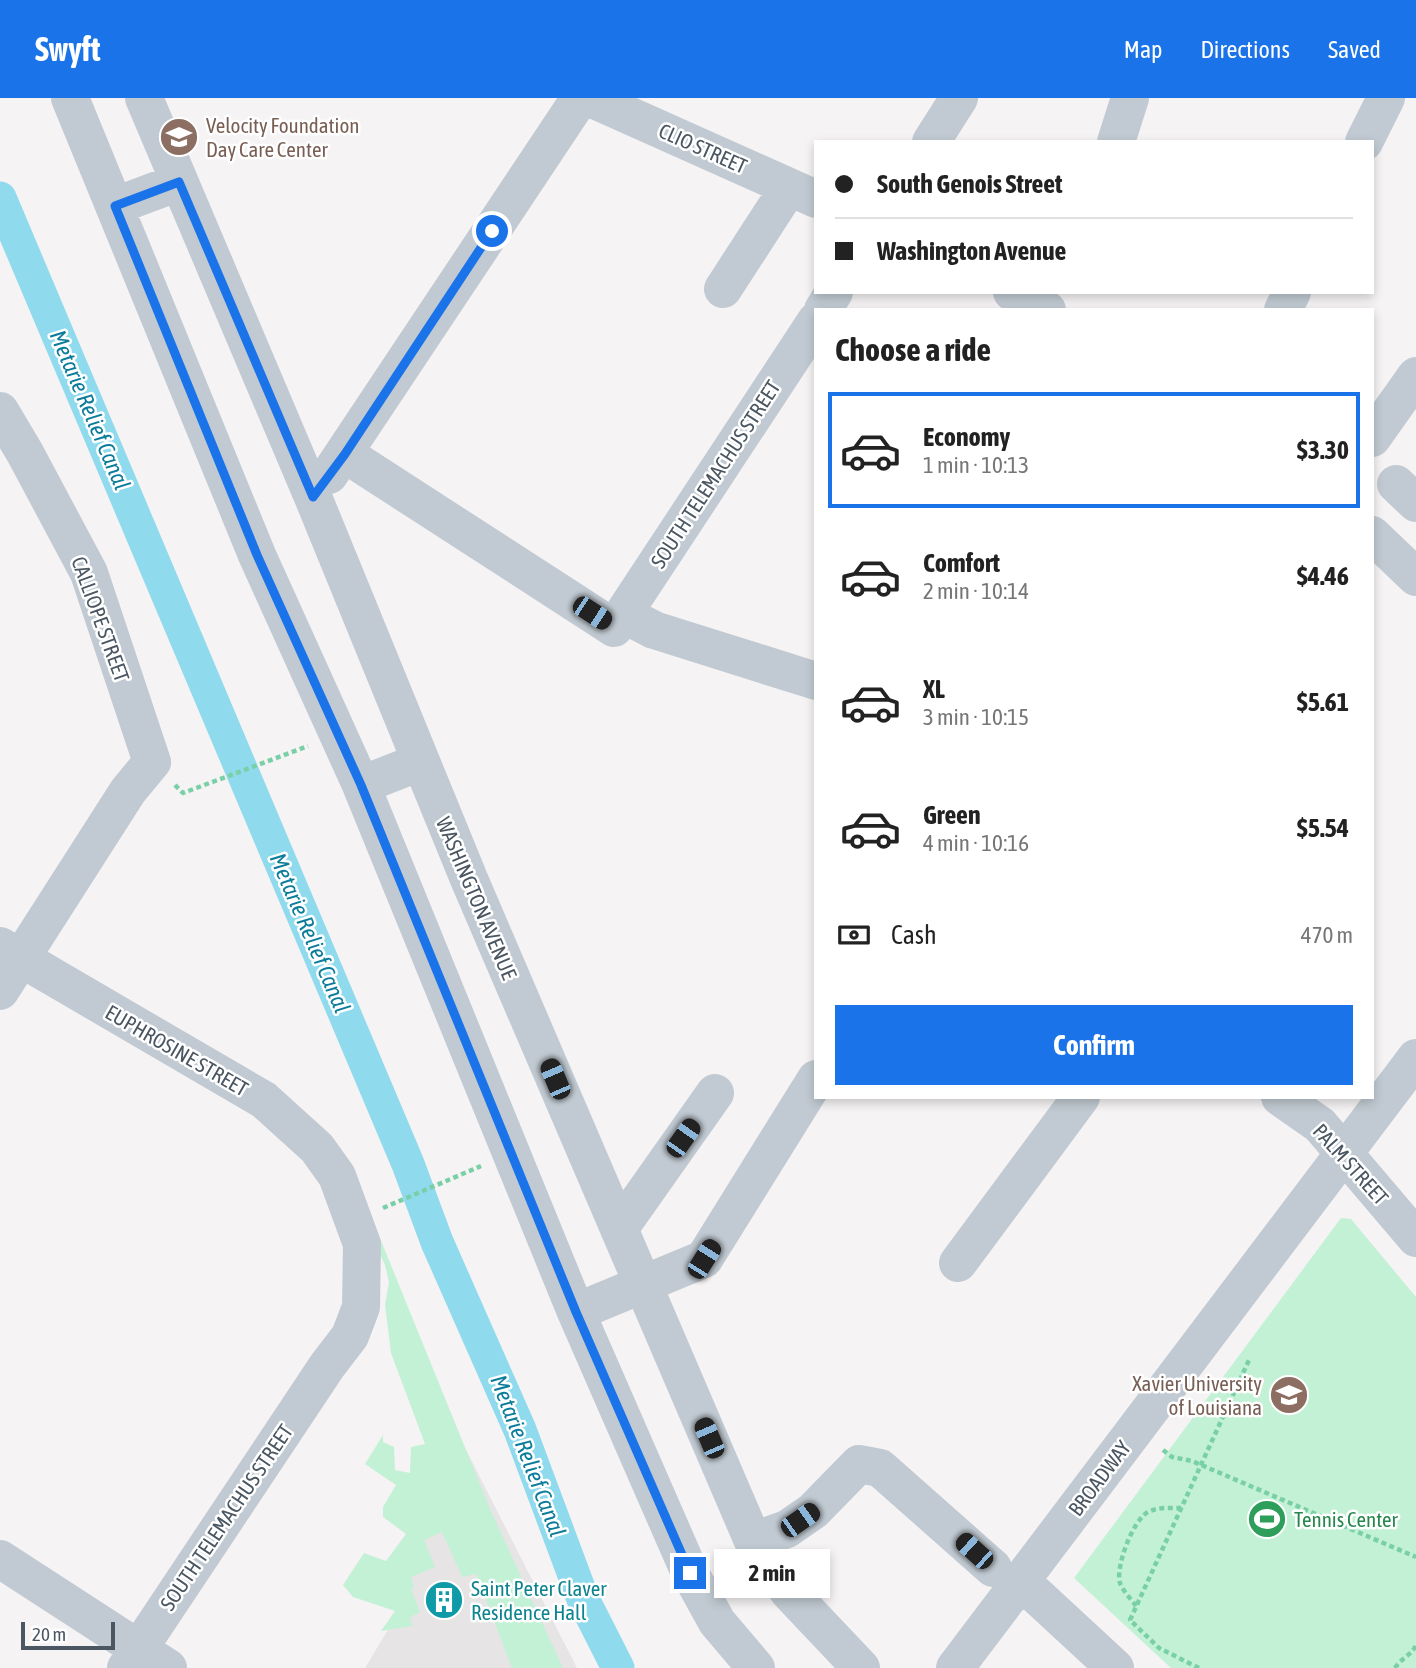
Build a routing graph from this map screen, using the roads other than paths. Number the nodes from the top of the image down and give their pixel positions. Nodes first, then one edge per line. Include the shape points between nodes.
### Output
1 (70, 98) edge
2 (144, 98) edge
3 (580, 98) edge
4 (590, 98) edge
5 (959, 98) edge
6 (1130, 98) edge
7 (1386, 98) edge
8 (932, 140) edge
9 (1117, 140) edge
10 (1365, 140) edge
11 (179, 182) junction
12 (802, 193) edge
13 (115, 206) junction
14 (723, 289) dead end
15 (1016, 294) edge
16 (1043, 308) edge
17 (814, 328) edge
18 (803, 365) edge
19 (1416, 376) edge
20 (0, 411) edge
21 (1374, 435) edge
22 (345, 454) junction
23 (313, 497) junction
24 (1374, 538) edge
25 (1416, 577) edge
26 (619, 621) junction
27 (814, 680) edge
28 (420, 762) junction
29 (361, 785) junction
30 (10, 953) edge
31 (0, 991) edge
32 (1416, 1058) edge
33 (814, 1082) edge
34 (715, 1093) dead end
35 (1080, 1099) edge
36 (1282, 1099) edge
37 (1345, 1154) junction
38 (355, 1220) joint
39 (619, 1229) junction
40 (1416, 1238) edge
41 (958, 1263) dead end
42 (643, 1285) junction
43 (576, 1312) junction
44 (753, 1541) junction
45 (0, 1559) edge
46 (1007, 1574) junction
47 (144, 1662) edge
48 (756, 1668) edge
49 (861, 1668) edge
50 (956, 1668) edge
51 (1115, 1668) edge

1 - 13 street
2 - 11 street, WASHINGTON AVENUE
3 - 22 street
4 - 12 street, CLIO STREET
5 - 8 street
6 - 9 street
7 - 10 street
11 - 13 street
11 - 23 street, WASHINGTON AVENUE
12 - 14 street
13 - 29 street via 257,555
15 - 16 street
17 - 18 street, SOUTH TELEMACHUS STREET
18 - 26 street, SOUTH TELEMACHUS STREET
19 - 21 street
20 - 30 street, CALLIOPE STREET via 89,573 152,762
22 - 23 street
22 - 26 street
23 - 28 street, WASHINGTON AVENUE
24 - 25 street
26 - 27 street
28 - 29 street
28 - 39 street, WASHINGTON AVENUE
29 - 43 street
30 - 31 street
30 - 38 street, EUPHROSINE STREET via 264,1100 317,1149 337,1175
32 - 37 street, BROADWAY
33 - 42 street via 704,1259
34 - 39 street
35 - 41 street
36 - 37 street, PALM STREET via 1320,1125
37 - 40 street, PALM STREET
37 - 46 street, BROADWAY
38 - 47 street, SOUTH TELEMACHUS STREET via 362,1244 360,1307 350,1336
39 - 42 street, WASHINGTON AVENUE
42 - 43 street
42 - 44 street, WASHINGTON AVENUE
43 - 48 street via 690,1573 717,1622
44 - 46 street via 787,1530 813,1511 859,1464 880,1468
44 - 49 street, WASHINGTON AVENUE via 789,1592
45 - 47 street
46 - 50 street, BROADWAY
46 - 51 street

